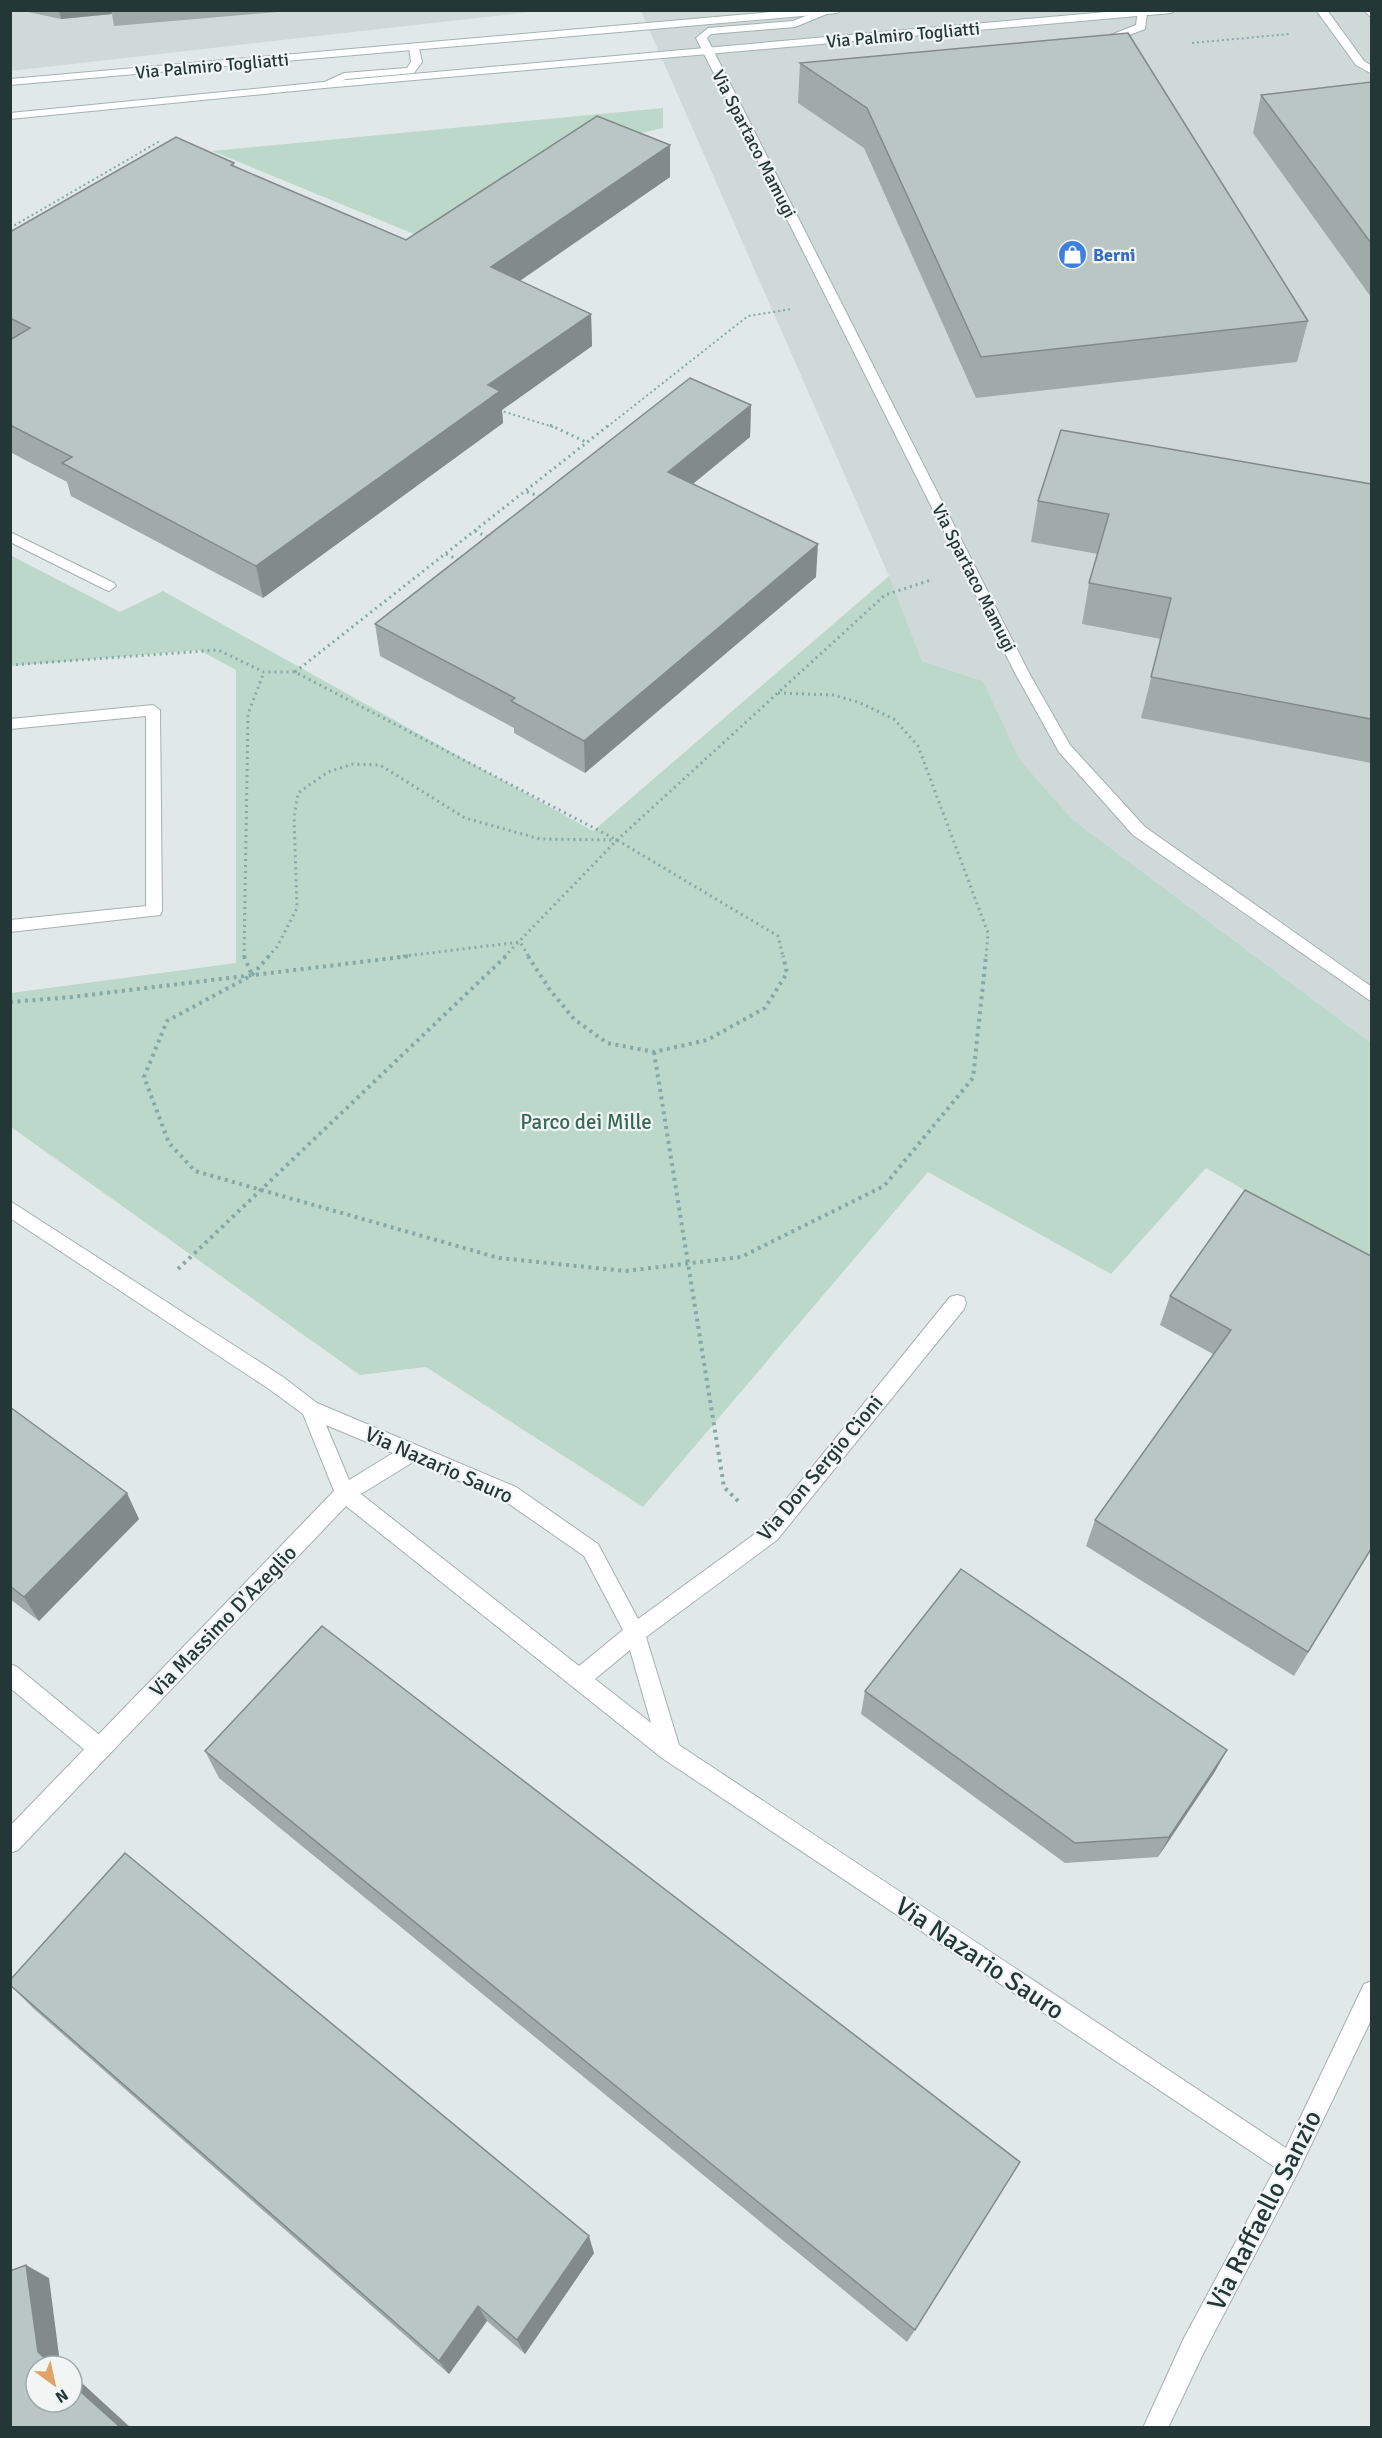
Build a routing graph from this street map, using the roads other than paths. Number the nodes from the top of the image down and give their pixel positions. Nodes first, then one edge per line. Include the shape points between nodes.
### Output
1 (837, 10) edge
2 (1171, 10) edge
3 (1321, 10) edge
4 (1368, 10) edge
5 (829, 11) edge
6 (1142, 13) junction
7 (1371, 15) edge
8 (1094, 43) edge
9 (414, 48) junction
10 (707, 52) junction
11 (1371, 71) edge
12 (10, 82) edge
13 (324, 85) junction
14 (10, 116) edge
15 (10, 536) edge
16 (109, 586) dead end
17 (10, 724) edge
18 (10, 926) edge
19 (1371, 996) edge
20 (10, 1208) edge
21 (957, 1303) dead end
22 (310, 1409) junction
23 (412, 1452) junction
24 (345, 1493) junction
25 (635, 1634) junction
26 (10, 1674) edge
27 (579, 1679) junction
28 (100, 1749) junction
29 (670, 1751) junction
30 (10, 1842) edge
31 (1371, 1992) edge
32 (1290, 2164) junction
33 (1155, 2427) edge

1 - 5 street, Via Palmiro Togliatti
2 - 6 street, Via Palmiro Togliatti
3 - 11 street via 1360,63
4 - 7 street
5 - 9 street, Via Palmiro Togliatti
5 - 10 street, Via Palmiro Togliatti via 795,24 708,31 701,38
6 - 8 street via 1141,27
6 - 10 street, Via Palmiro Togliatti
9 - 12 street, Via Palmiro Togliatti
9 - 13 street, Via Palmiro Togliatti via 417,62 410,71 344,76
10 - 13 street, Via Palmiro Togliatti
10 - 19 street, Via Spartaco Mamugi via 1064,748 1139,831
13 - 14 street, Via Palmiro Togliatti
15 - 16 street
17 - 18 street via 153,710 154,911
20 - 22 street, Via Nazario Sauro
21 - 25 street, Via Don Sergio Cioni via 770,1534
22 - 23 street, Via Nazario Sauro
22 - 24 street, Via Nazario Sauro
23 - 24 street, Via Massimo D'Azeglio
23 - 25 street, Via Nazario Sauro via 509,1494 591,1550
24 - 27 street, Via Nazario Sauro
24 - 28 street, Via Massimo D'Azeglio
25 - 27 street, Via Don Sergio Cioni
25 - 29 street, Via Nazario Sauro
26 - 28 street
27 - 29 street, Via Nazario Sauro
28 - 30 street, Via Massimo D'Azeglio
29 - 32 street, Via Nazario Sauro
31 - 32 street, Via Raffaello Sanzio
32 - 33 street, Via Raffaello Sanzio

